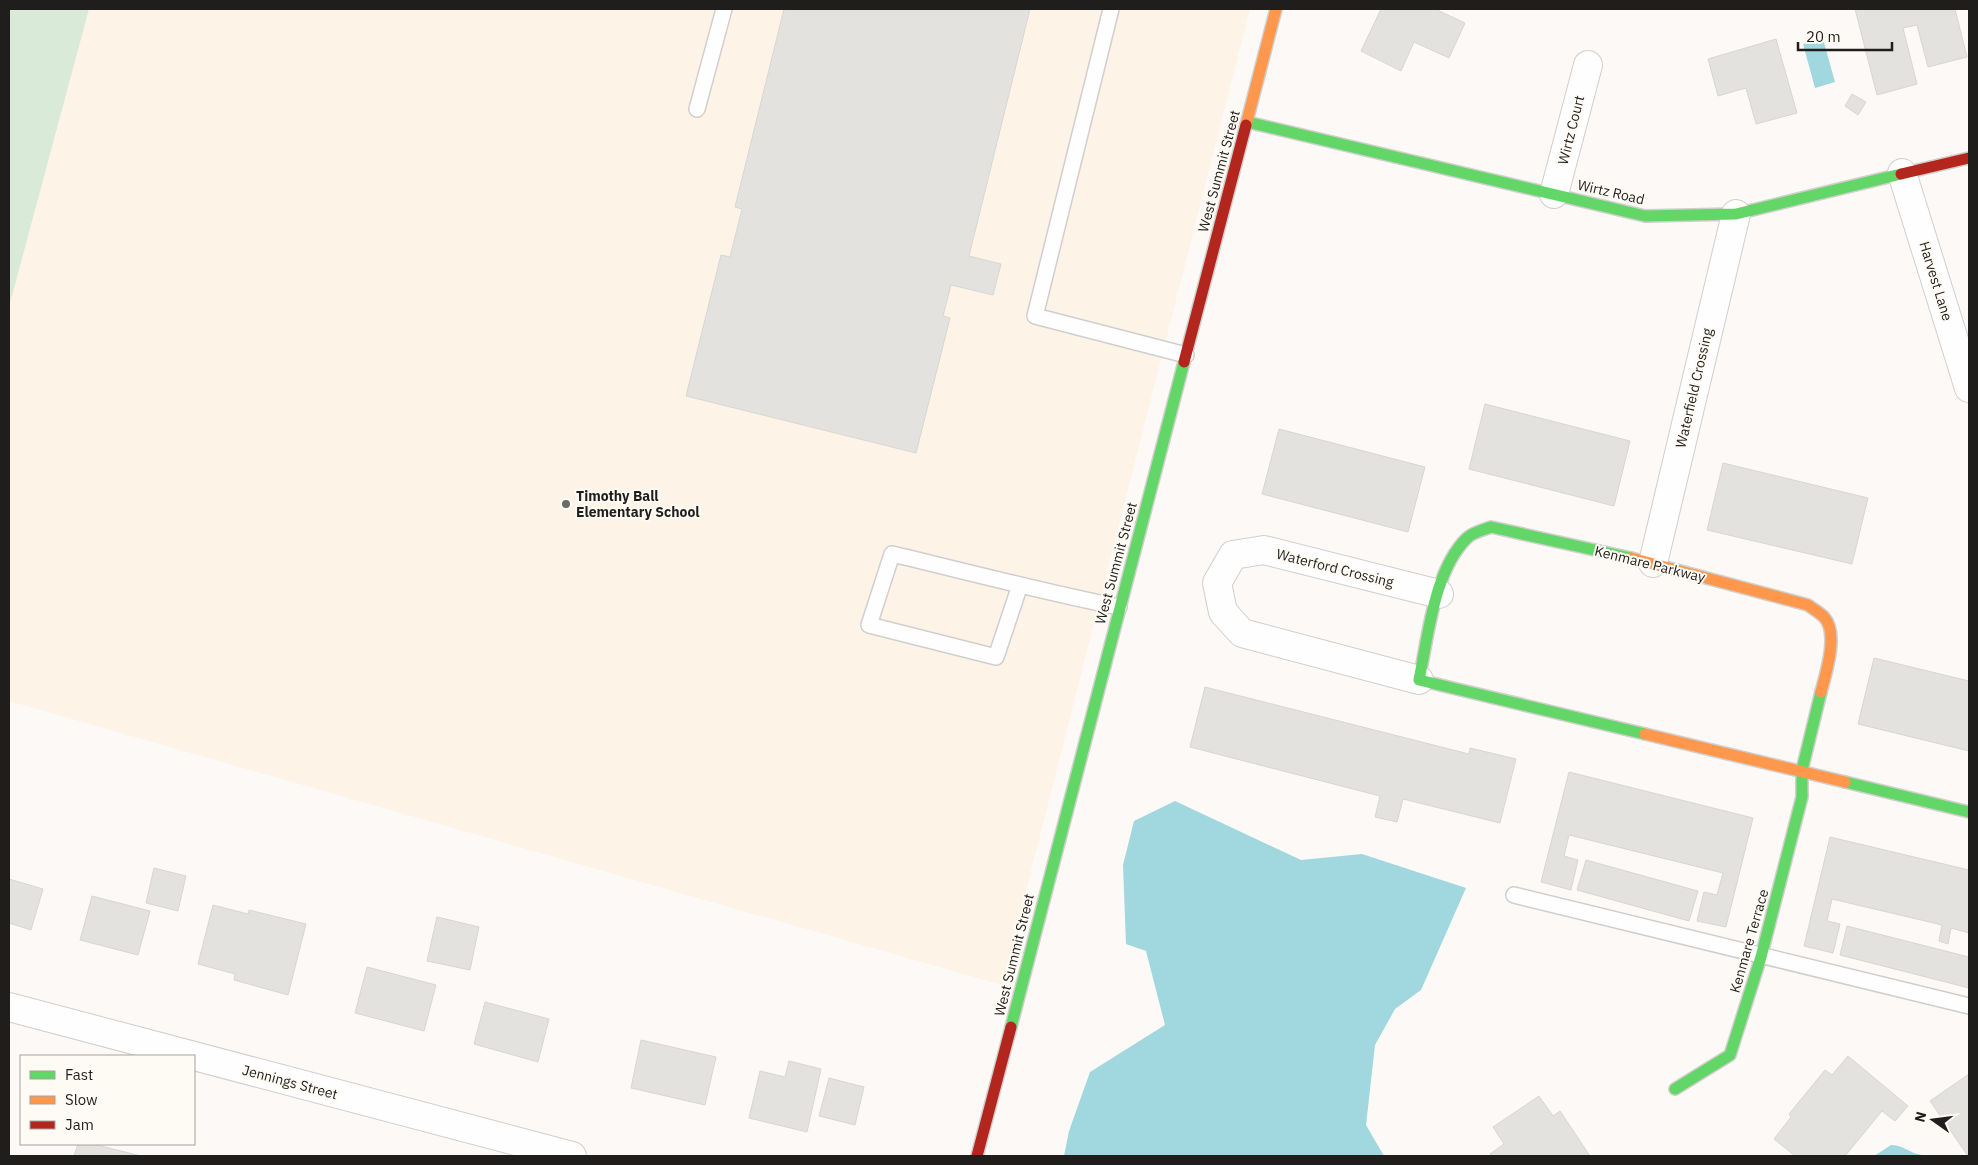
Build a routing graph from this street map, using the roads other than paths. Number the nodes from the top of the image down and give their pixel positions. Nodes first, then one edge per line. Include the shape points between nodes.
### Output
1 (724, 9) edge
2 (1112, 9) edge
3 (1276, 9) edge
4 (1588, 65) dead end
5 (697, 109) dead end
6 (1247, 122) junction
7 (1969, 158) edge
8 (1902, 173) junction
9 (1554, 194) junction
10 (1736, 214) junction
11 (1186, 355) junction
12 (1969, 388) edge
13 (1653, 563) junction
14 (1020, 585) junction
15 (1439, 594) junction
16 (1120, 607) junction
17 (1419, 680) junction
18 (1802, 770) junction
19 (1969, 812) edge
20 (1514, 895) dead end
21 (1761, 957) junction
22 (1969, 1006) edge
23 (9, 1007) edge
24 (190, 1055) edge
25 (195, 1056) edge
26 (1675, 1089) dead end
27 (572, 1156) edge
28 (977, 1156) edge

1 - 5 lane
2 - 11 lane via 1035,316
3 - 6 street, West Summit Street
4 - 9 street, Wirtz Court
6 - 9 street, Wirtz Road
6 - 11 street, West Summit Street
7 - 8 street, Wirtz Road
8 - 10 street, Wirtz Road
8 - 12 street, Harvest Lane
9 - 10 street, Wirtz Road via 1645,216
10 - 13 street, Waterfield Crossing
11 - 16 street, West Summit Street
13 - 15 street, Kenmare Parkway via 1491,527 1468,537 1452,555
13 - 18 street, Kenmare Parkway via 1808,605 1825,618 1831,636 1828,664
14 - 14 lane via 892,554 869,625 996,657
14 - 16 lane
15 - 17 street, Kenmare Parkway
15 - 17 street, Waterford Crossing via 1264,550 1232,556 1217,583 1223,612 1242,633
16 - 28 street, West Summit Street
17 - 18 street
18 - 19 street
18 - 21 street, Kenmare Terrace via 1802,797
20 - 21 lane
21 - 22 lane
21 - 26 street, Kenmare Terrace via 1730,1055
23 - 24 street, Jennings Street
25 - 27 street, Jennings Street

